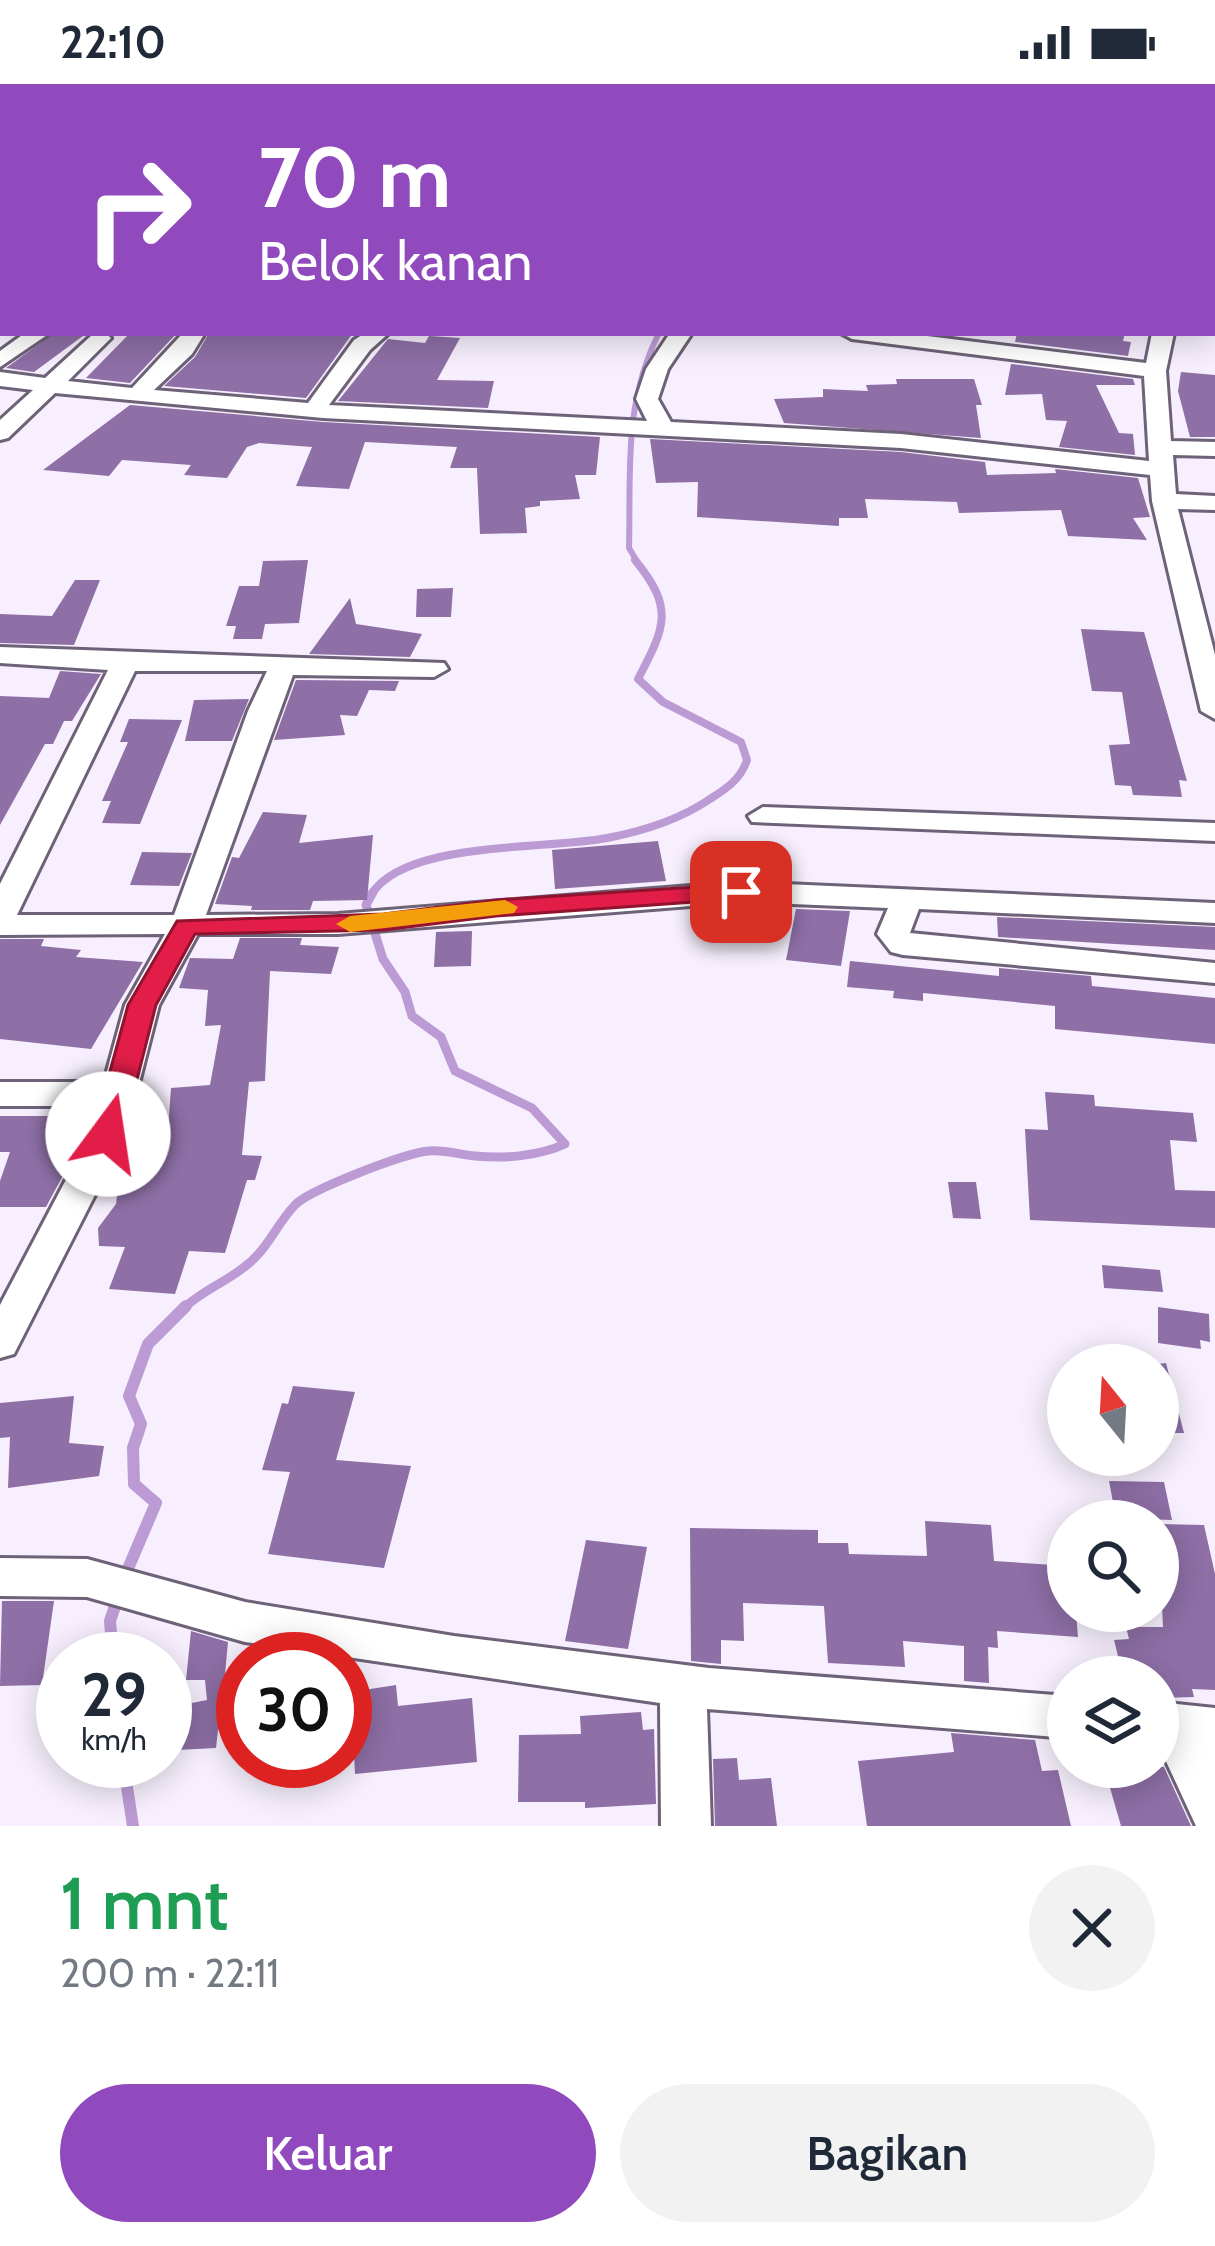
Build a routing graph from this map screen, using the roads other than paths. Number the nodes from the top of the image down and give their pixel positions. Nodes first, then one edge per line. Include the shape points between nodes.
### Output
1 (35, 336) edge
2 (193, 336) edge
3 (374, 336) edge
4 (680, 336) edge
5 (876, 336) edge
6 (1162, 336) edge
7 (100, 338) dead end
8 (0, 361) edge
9 (1155, 371) junction
10 (0, 379) edge
11 (49, 385) junction
12 (139, 394) junction
13 (315, 409) junction
14 (642, 431) junction
15 (0, 433) edge
16 (1215, 449) edge
17 (619, 456) dead end
18 (1163, 459) junction
19 (1164, 501) junction
20 (1215, 503) edge
21 (1205, 636) edge
22 (0, 655) edge
23 (125, 663) junction
24 (283, 667) junction
25 (434, 669) dead end
26 (1215, 711) edge
27 (763, 816) dead end
28 (1215, 832) edge
29 (907, 902) junction
30 (1215, 914) edge
31 (0, 916) edge
32 (0, 925) edge
33 (186, 926) junction
34 (1215, 974) edge
35 (0, 1094) edge
36 (118, 1094) junction
37 (0, 1343) edge
38 (0, 1577) edge
39 (682, 1685) junction
40 (1047, 1715) edge
41 (1183, 1725) edge
42 (1215, 1813) edge
43 (686, 1826) edge

1 - 8 street
2 - 12 street
3 - 13 street
4 - 14 street via 657,369
5 - 9 street
6 - 9 street
7 - 11 street
9 - 18 street
10 - 11 street
11 - 12 street
11 - 15 street
12 - 13 street
13 - 14 street
14 - 17 street
14 - 18 street
16 - 18 street
18 - 19 street
19 - 20 street
19 - 21 street
21 - 26 street
22 - 23 street
23 - 24 street
23 - 31 street
24 - 25 street
24 - 33 street
27 - 28 street
29 - 30 street
29 - 33 street via 709,892 384,922
29 - 34 street via 893,934 903,945
32 - 33 street
33 - 36 street via 142,1005
35 - 36 street
36 - 37 street via 98,1157
38 - 39 street via 87,1578 340,1641
39 - 40 street
39 - 43 street
41 - 42 street

